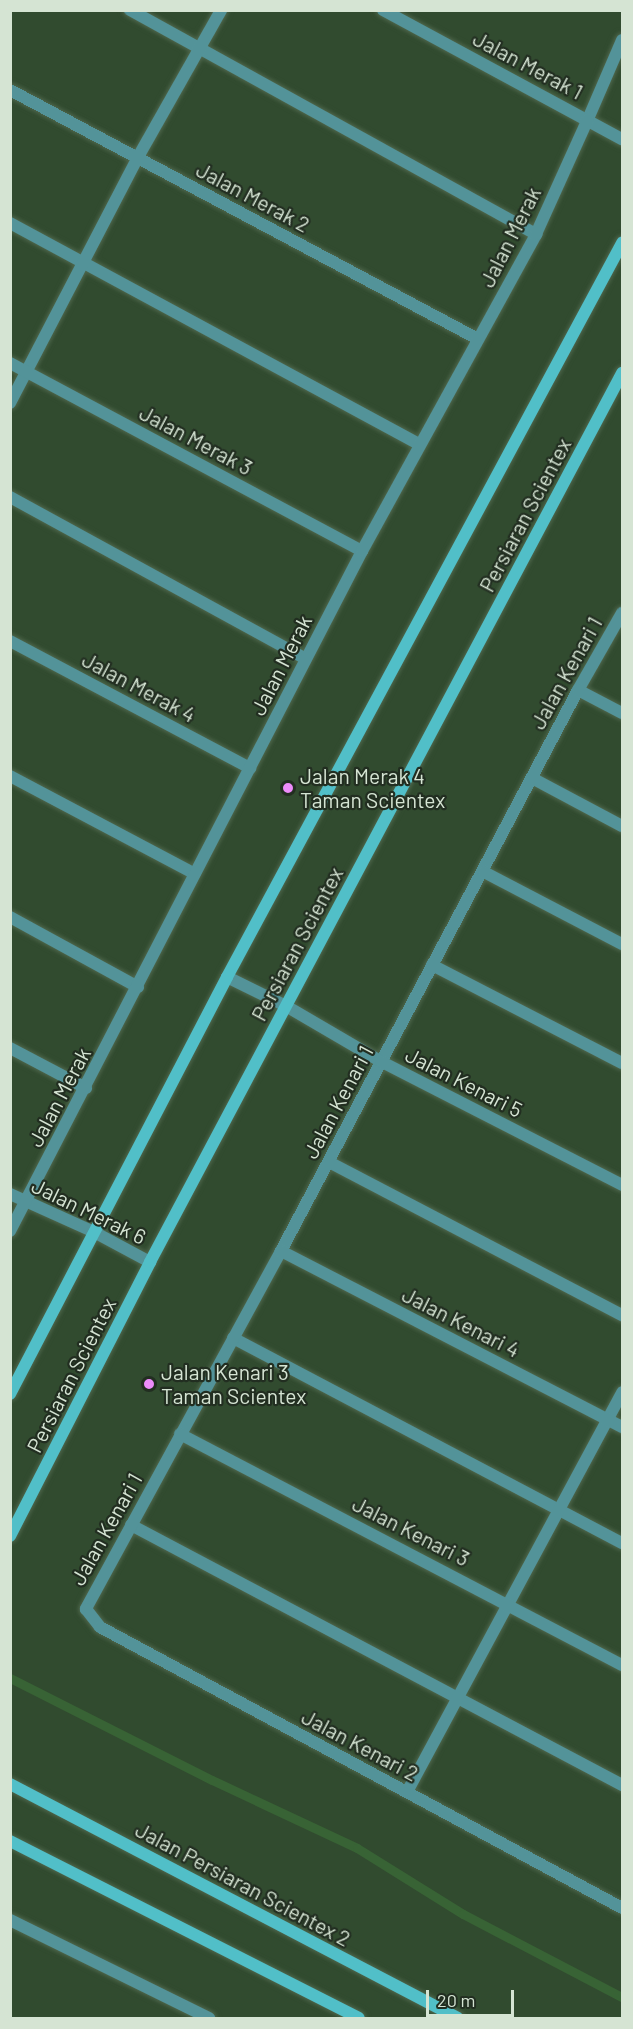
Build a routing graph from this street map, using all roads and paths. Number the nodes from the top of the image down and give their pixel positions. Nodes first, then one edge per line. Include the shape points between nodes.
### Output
1 (130, 10) edge
2 (221, 10) edge
3 (383, 10) edge
4 (622, 40) edge
5 (200, 49) junction
6 (10, 90) edge
7 (588, 119) junction
8 (622, 139) edge
9 (138, 157) junction
10 (10, 223) edge
11 (536, 234) junction
12 (622, 243) edge
13 (619, 260) edge
14 (83, 263) junction
15 (478, 339) junction
16 (10, 363) edge
17 (26, 372) junction
18 (622, 373) edge
19 (10, 403) edge
20 (420, 445) junction
21 (10, 497) edge
22 (362, 551) junction
23 (622, 612) edge
24 (10, 641) edge
25 (306, 659) junction
26 (578, 690) junction
27 (622, 713) edge
28 (250, 768) junction
29 (10, 776) edge
30 (532, 778) junction
31 (622, 826) edge
32 (484, 872) junction
33 (195, 874) junction
34 (10, 917) edge
35 (622, 944) edge
36 (432, 965) junction
37 (227, 977) junction
38 (138, 987) junction
39 (286, 1006) junction
40 (10, 1048) edge
41 (382, 1062) junction
42 (622, 1063) edge
43 (86, 1088) junction
44 (329, 1161) junction
45 (622, 1185) edge
46 (10, 1194) edge
47 (26, 1202) junction
48 (10, 1231) edge
49 (94, 1232) junction
50 (281, 1251) junction
51 (150, 1262) junction
52 (622, 1315) edge
53 (233, 1338) junction
54 (622, 1392) edge
55 (10, 1394) edge
56 (609, 1420) junction
57 (622, 1427) edge
58 (180, 1434) junction
59 (560, 1510) junction
60 (131, 1526) junction
61 (10, 1536) edge
62 (622, 1543) edge
63 (509, 1604) junction
64 (86, 1609) joint
65 (622, 1665) edge
66 (458, 1698) junction
67 (10, 1784) edge
68 (622, 1785) edge
69 (407, 1792) junction
70 (10, 1841) edge
71 (622, 1908) edge
72 (10, 1920) edge
73 (191, 2014) edge
74 (209, 2019) edge
75 (359, 2019) edge
76 (458, 2019) edge

1 - 5 street
2 - 5 street
3 - 7 street, Jalan Merak 1
4 - 7 street, Jalan Merak
5 - 9 street
5 - 11 street
6 - 9 street, Jalan Merak 2
7 - 8 street, Jalan Merak 1
7 - 11 street, Jalan Merak
9 - 14 street
9 - 15 street, Jalan Merak 2
10 - 14 street
11 - 15 street, Jalan Merak
12 - 13 street, Persiaran Scientex
13 - 37 street, Persiaran Scientex
14 - 17 street
14 - 20 street
15 - 20 street, Jalan Merak
16 - 17 street, Jalan Merak 3
17 - 19 street
17 - 22 street, Jalan Merak 3
18 - 39 street, Persiaran Scientex
20 - 22 street, Jalan Merak
21 - 25 street
22 - 25 street, Jalan Merak
23 - 26 street, Jalan Kenari 1
24 - 28 street, Jalan Merak 4
25 - 28 street, Jalan Merak
26 - 27 street
26 - 30 street, Jalan Kenari 1
28 - 33 street, Jalan Merak
29 - 33 street
30 - 31 street
30 - 32 street, Jalan Kenari 1
32 - 35 street
32 - 36 street, Jalan Kenari 1
33 - 38 street, Jalan Merak
34 - 38 street
36 - 41 street, Jalan Kenari 1
36 - 42 street
37 - 39 street, Jalan Kenari 5
37 - 49 street, Persiaran Scientex
38 - 43 street, Jalan Merak
39 - 41 street, Jalan Kenari 5
39 - 51 street, Persiaran Scientex
40 - 43 street
41 - 44 street, Jalan Kenari 1
41 - 45 street, Jalan Kenari 5
43 - 47 street, Jalan Merak
44 - 50 street, Jalan Kenari 1
44 - 52 street
46 - 47 street, Jalan Merak 6
47 - 48 street, Jalan Merak
47 - 49 street, Jalan Merak 6
49 - 51 street, Jalan Merak 6
49 - 55 street, Persiaran Scientex
50 - 53 street, Jalan Kenari 1
50 - 56 street, Jalan Kenari 4
51 - 61 street, Persiaran Scientex
53 - 58 street, Jalan Kenari 1
53 - 59 street
54 - 56 street
56 - 57 street, Jalan Kenari 4
56 - 59 street
58 - 60 street, Jalan Kenari 1
58 - 63 street, Jalan Kenari 3
59 - 62 street
59 - 63 street
60 - 64 street, Jalan Kenari 1
60 - 66 street
63 - 65 street, Jalan Kenari 3
63 - 66 street
64 - 69 street, Jalan Kenari 2 via 99,1627
66 - 68 street
66 - 69 street
67 - 76 street, Jalan Persiaran Scientex 2
69 - 71 street, Jalan Kenari 2
70 - 75 street
72 - 73 street
73 - 74 street

